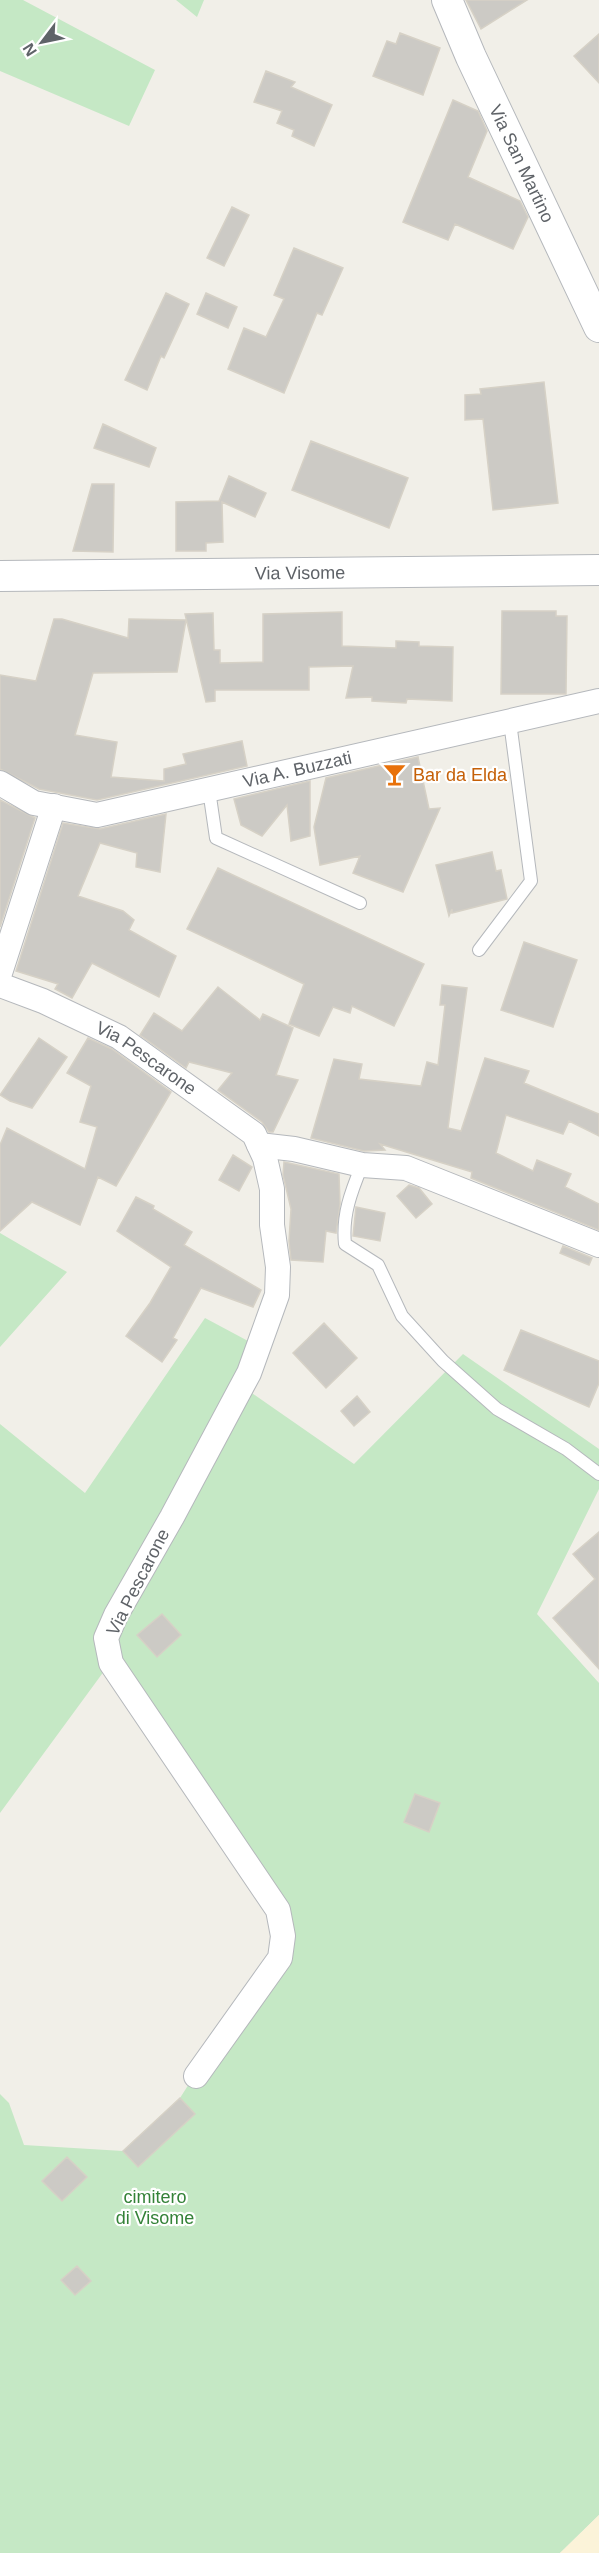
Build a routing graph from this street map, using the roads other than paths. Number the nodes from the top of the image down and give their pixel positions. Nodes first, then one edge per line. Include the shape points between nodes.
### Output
1 (447, 0) edge
2 (599, 327) edge
3 (599, 570) edge
4 (0, 576) edge
5 (599, 701) edge
6 (510, 722) junction
7 (0, 783) edge
8 (209, 790) junction
9 (54, 806) junction
10 (360, 903) dead end
11 (479, 950) dead end
12 (0, 973) edge
13 (8, 988) edge
14 (259, 1145) junction
15 (362, 1165) junction
16 (599, 1245) edge
17 (599, 1474) edge
18 (196, 2076) dead end

1 - 2 street, Via San Martino
3 - 4 street, Via Visome
5 - 6 street, Via A. Buzzati
6 - 8 street, Via A. Buzzati
6 - 11 lane via 531,881
7 - 9 street, Via A. Buzzati via 34,803
8 - 9 street, Via A. Buzzati via 97,815
8 - 10 lane via 216,838
9 - 12 street
13 - 14 street, Via Pescarone via 120,1036 254,1134
14 - 15 street
14 - 18 street, Via Pescarone via 272,1189 277,1295 249,1372 106,1638 111,1663 278,1910 284,1936 280,1958
15 - 16 street via 406,1168
15 - 17 lane via 343,1223 345,1244 378,1265 402,1316 443,1361 497,1409 566,1449

